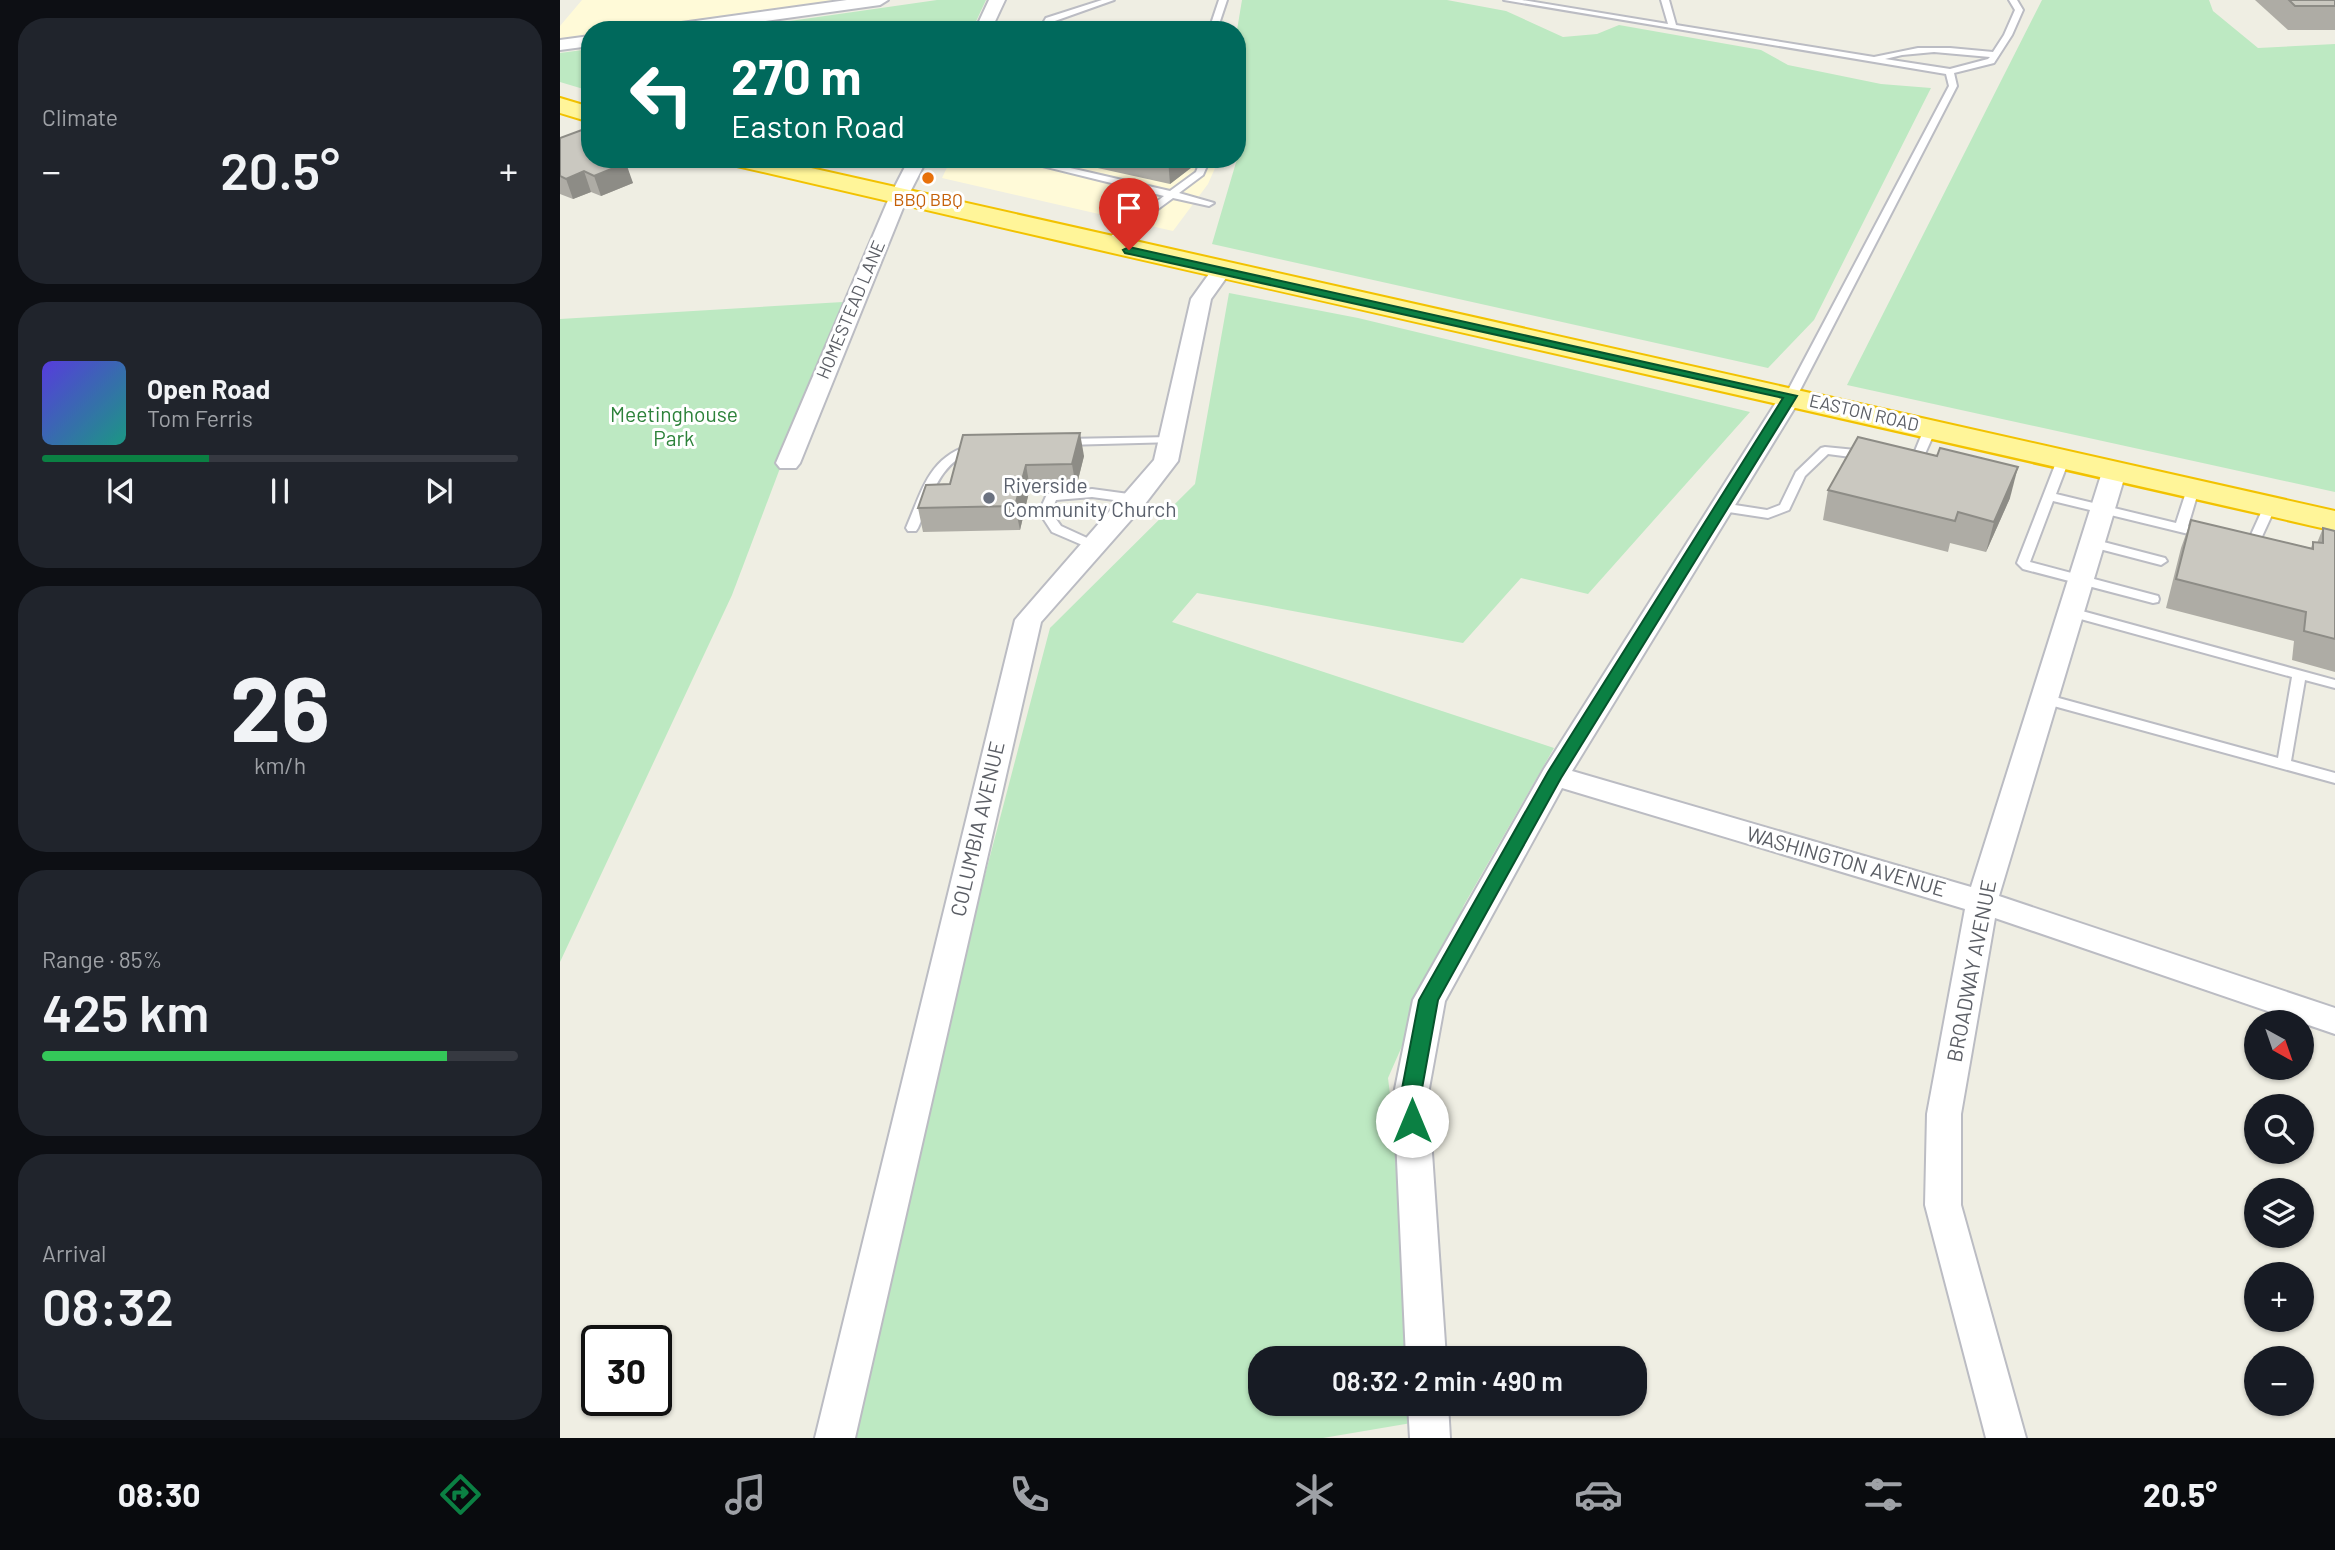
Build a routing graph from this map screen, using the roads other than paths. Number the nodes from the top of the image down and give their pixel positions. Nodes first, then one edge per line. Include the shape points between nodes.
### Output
1 (880, 0) edge
2 (998, 0) edge
3 (1110, 0) edge
4 (1223, 0) edge
5 (1508, 0) edge
6 (1665, 0) edge
7 (2013, 0) edge
8 (731, 21) edge
9 (987, 21) edge
10 (1048, 21) edge
11 (1216, 21) edge
12 (1674, 27) junction
13 (581, 42) edge
14 (560, 45) edge
15 (1995, 55) junction
16 (1874, 60) junction
17 (1950, 72) junction
18 (560, 105) edge
19 (581, 112) edge
20 (774, 168) edge
21 (913, 168) edge
22 (1058, 168) edge
23 (1202, 168) edge
24 (1172, 194) junction
25 (898, 198) junction
26 (1209, 202) dead end
27 (1105, 245) junction
28 (1222, 271) junction
29 (1790, 396) junction
30 (1930, 429) junction
31 (1172, 440) junction
32 (1048, 443) edge
33 (984, 446) edge
34 (2063, 460) junction
35 (788, 463) dead end
36 (2114, 472) junction
37 (2193, 489) junction
38 (2049, 496) junction
39 (1136, 499) junction
40 (2270, 506) junction
41 (1722, 507) junction
42 (2103, 509) junction
43 (2335, 521) edge
44 (912, 528) dead end
45 (2181, 528) junction
46 (2092, 543) junction
47 (1094, 546) junction
48 (2161, 561) dead end
49 (2081, 581) junction
50 (2153, 599) dead end
51 (2071, 612) junction
52 (2299, 675) junction
53 (2335, 684) edge
54 (2045, 699) junction
55 (2284, 763) junction
56 (1554, 776) junction
57 (2335, 778) edge
58 (1982, 902) junction
59 (2335, 1021) edge
60 (1425, 1346) edge
61 (1429, 1416) edge
62 (835, 1438) edge
63 (1430, 1438) edge
64 (2006, 1438) edge

1 - 8 street
2 - 9 street
3 - 10 lane
4 - 11 lane
5 - 12 lane
6 - 12 lane
7 - 15 lane via 2019,10
12 - 16 lane
13 - 14 street
15 - 16 lane via 1891,52
15 - 17 lane via 1991,61
16 - 17 lane
17 - 29 lane via 1953,86
18 - 19 highway
20 - 25 highway, EASTON ROAD
21 - 25 street, HOMESTEAD LANE
22 - 24 lane
23 - 24 lane
24 - 26 lane
24 - 27 lane
25 - 27 highway, EASTON ROAD
25 - 35 street, HOMESTEAD LANE
27 - 28 highway, EASTON ROAD
28 - 29 highway, EASTON ROAD
28 - 31 street, COLUMBIA AVENUE via 1201,299
29 - 30 highway, EASTON ROAD
29 - 41 street
30 - 34 highway, EASTON ROAD
30 - 41 lane via 1920,454 1882,457 1825,450 1800,475 1785,507 1768,514
31 - 32 lane
31 - 39 street, COLUMBIA AVENUE via 1166,461
33 - 44 lane via 962,449 942,462
34 - 36 highway, EASTON ROAD
34 - 38 lane
36 - 37 highway, EASTON ROAD
36 - 42 street, BROADWAY AVENUE
37 - 40 highway, EASTON ROAD
37 - 45 lane
38 - 42 lane
38 - 49 lane via 2023,562
39 - 47 street, COLUMBIA AVENUE
39 - 47 lane via 1093,493 1051,497 1045,512 1056,529
40 - 43 highway, EASTON ROAD
40 - 45 lane via 2255,540 2245,544
41 - 56 street
42 - 45 lane
42 - 46 street, BROADWAY AVENUE
46 - 48 lane
46 - 49 street, BROADWAY AVENUE
47 - 62 street, COLUMBIA AVENUE via 1028,620
49 - 50 lane
49 - 51 street, BROADWAY AVENUE
51 - 52 lane
51 - 54 street, BROADWAY AVENUE
52 - 53 lane
52 - 55 lane
54 - 55 lane
54 - 58 street, BROADWAY AVENUE
55 - 57 lane
56 - 58 street, WASHINGTON AVENUE
56 - 60 street via 1426,1011 1411,1094
58 - 59 street, WASHINGTON AVENUE
58 - 64 street, BROADWAY AVENUE via 1944,1114 1943,1205
61 - 63 street

